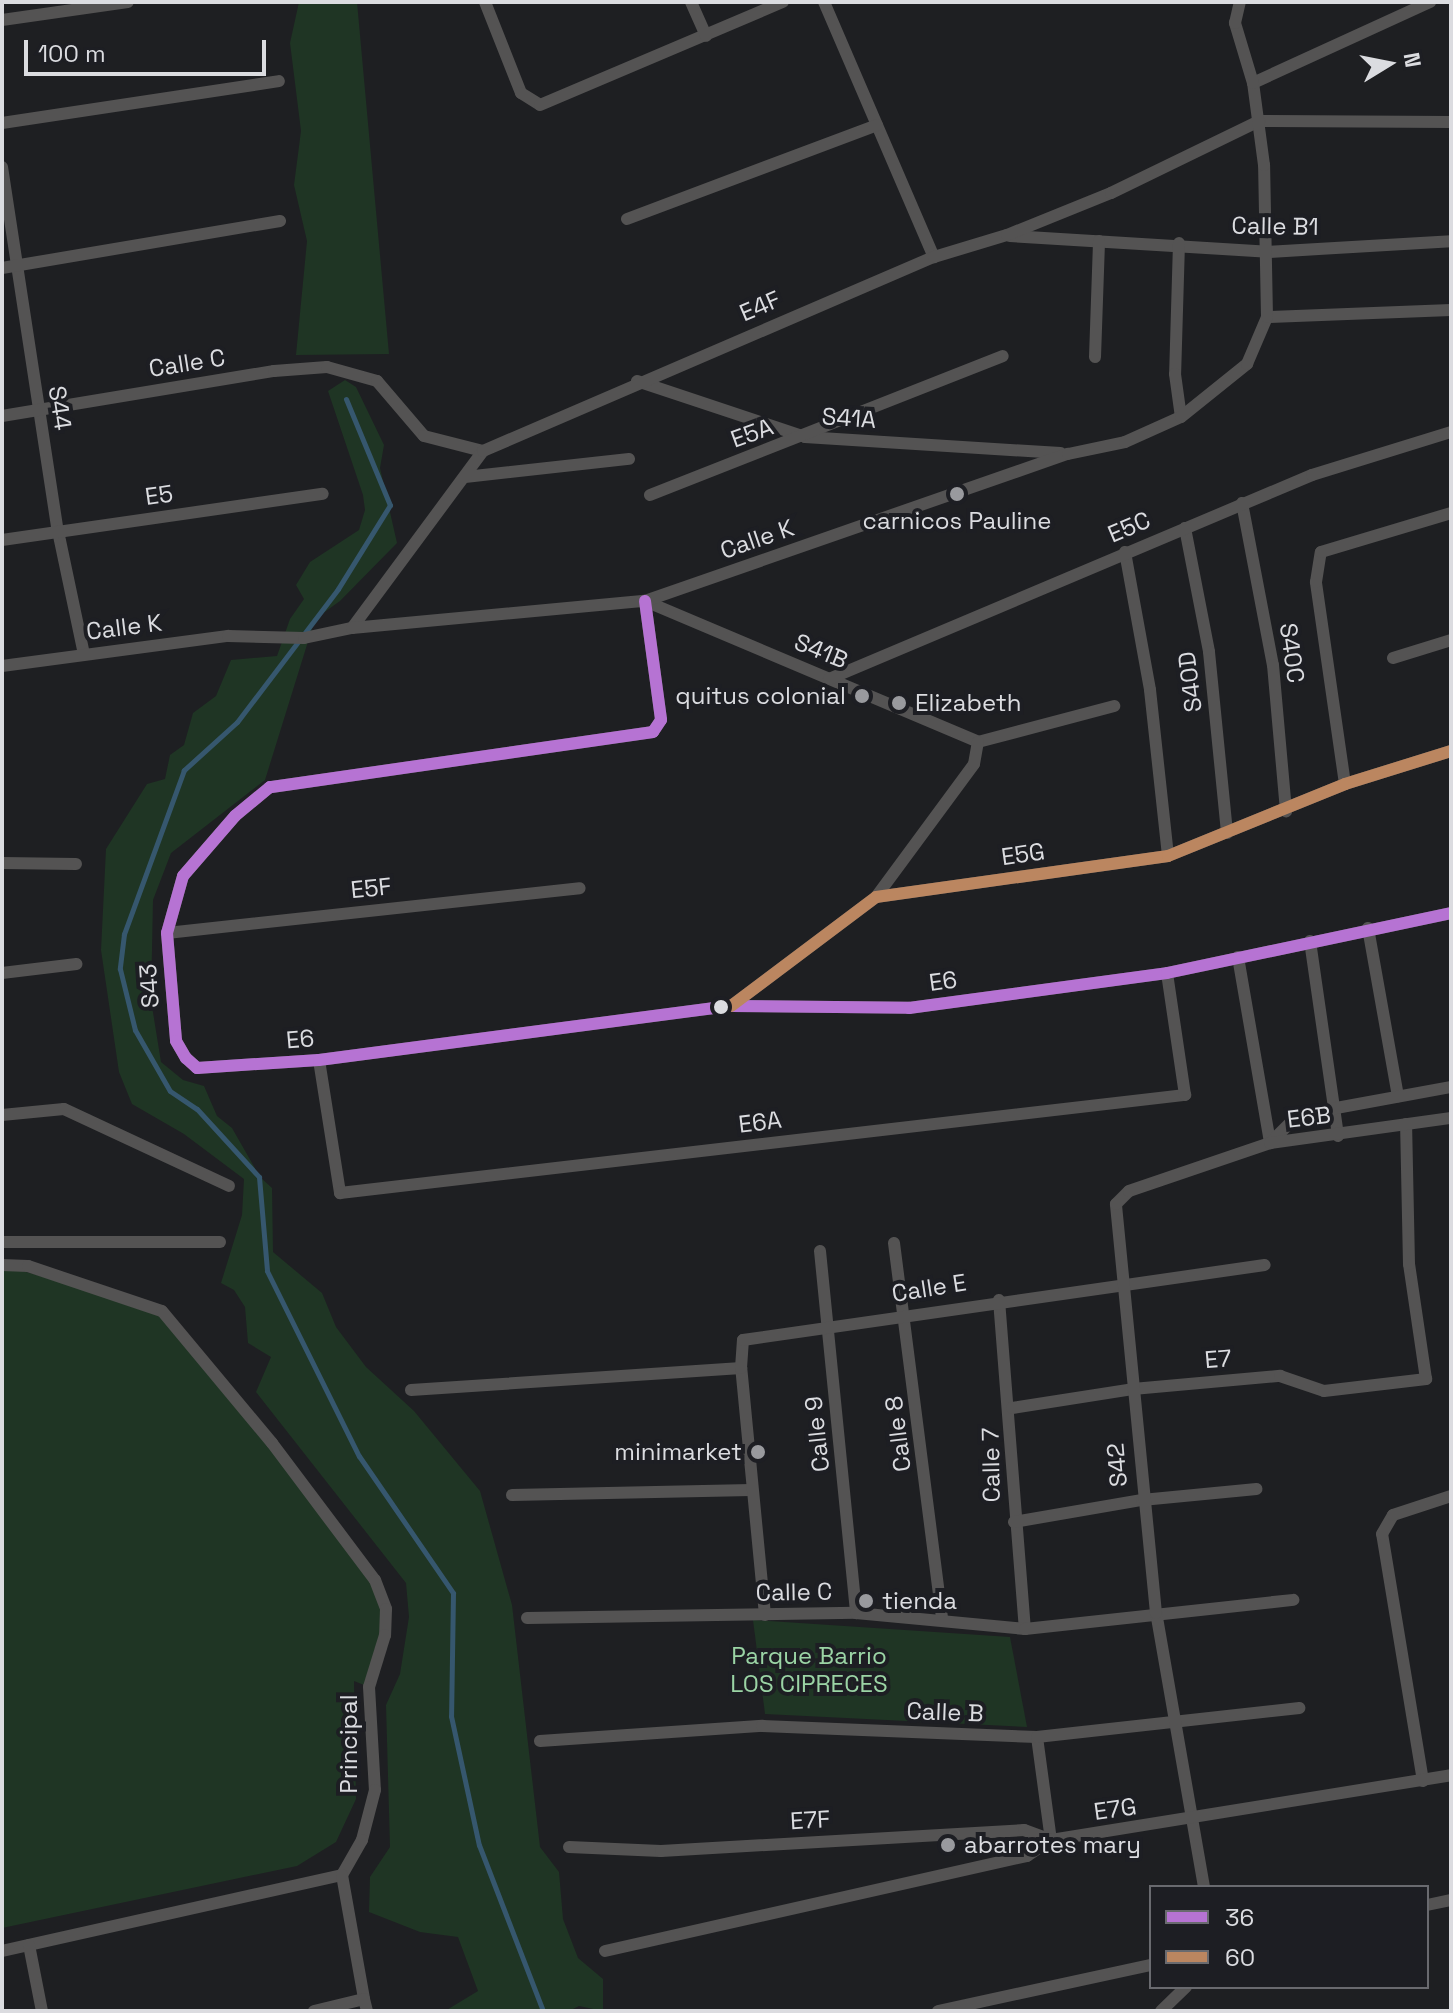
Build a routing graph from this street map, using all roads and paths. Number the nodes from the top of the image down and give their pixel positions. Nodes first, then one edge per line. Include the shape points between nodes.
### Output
1 (128, 2) edge
2 (485, 2) edge
3 (691, 2) edge
4 (783, 2) edge
5 (824, 2) edge
6 (1240, 2) edge
7 (1430, 2) edge
8 (2, 20) edge
9 (706, 36) junction
10 (279, 81) dead end
11 (1253, 83) junction
12 (1259, 121) junction
13 (1451, 122) edge
14 (2, 123) edge
15 (877, 125) junction
16 (2, 167) edge
17 (627, 219) dead end
18 (280, 221) dead end
19 (1007, 235) junction
20 (1099, 241) junction
21 (1451, 241) edge
22 (1179, 243) junction
23 (1268, 252) junction
24 (934, 257) junction
25 (16, 266) junction
26 (2, 268) edge
27 (1451, 310) edge
28 (1267, 317) junction
29 (1003, 356) dead end
30 (1095, 357) dead end
31 (637, 381) junction
32 (38, 410) junction
33 (2, 416) edge
34 (1181, 417) junction
35 (1451, 432) edge
36 (805, 437) junction
37 (483, 451) junction
38 (1068, 454) junction
39 (629, 459) dead end
40 (465, 477) junction
41 (323, 494) dead end
42 (650, 495) dead end
43 (1242, 503) junction
44 (1451, 513) edge
45 (1185, 528) junction
46 (58, 531) junction
47 (2, 540) edge
48 (1125, 552) junction
49 (645, 601) junction
50 (352, 628) junction
51 (1451, 640) edge
52 (84, 654) junction
53 (1393, 658) dead end
54 (2, 666) edge
55 (829, 679) junction
56 (1114, 706) dead end
57 (978, 742) junction
58 (1451, 751) edge
59 (1345, 784) junction
60 (1286, 811) junction
61 (1227, 833) junction
62 (1168, 856) junction
63 (2, 863) edge
64 (76, 864) dead end
65 (580, 888) dead end
66 (876, 897) junction
67 (1451, 913) edge
68 (1368, 928) junction
69 (167, 933) junction
70 (1310, 941) junction
71 (1238, 957) junction
72 (76, 964) dead end
73 (2, 973) edge
74 (1167, 973) junction
75 (731, 1006) junction
76 (319, 1060) junction
77 (197, 1068) joint
78 (1451, 1087) edge
79 (1398, 1096) junction
80 (1334, 1107) junction
81 (2, 1115) edge
82 (1451, 1118) edge
83 (1406, 1124) junction
84 (1338, 1136) junction
85 (1270, 1143) junction
86 (229, 1186) dead end
87 (2, 1242) edge
88 (220, 1242) dead end
89 (894, 1243) dead end
90 (820, 1251) dead end
91 (2, 1265) edge
92 (1265, 1265) dead end
93 (1123, 1284) junction
94 (999, 1300) junction
95 (907, 1314) junction
96 (828, 1328) junction
97 (741, 1368) junction
98 (1133, 1389) junction
99 (411, 1390) dead end
100 (1012, 1408) junction
101 (1256, 1489) dead end
102 (751, 1490) junction
103 (512, 1495) dead end
104 (1451, 1496) edge
105 (1142, 1500) junction
106 (1014, 1522) junction
107 (1293, 1600) dead end
108 (856, 1613) junction
109 (1156, 1613) junction
110 (765, 1615) junction
111 (527, 1618) dead end
112 (942, 1620) junction
113 (1025, 1629) junction
114 (1299, 1708) dead end
115 (1172, 1723) junction
116 (1037, 1737) junction
117 (540, 1741) dead end
118 (1451, 1775) edge
119 (1423, 1781) junction
120 (1194, 1821) junction
121 (1051, 1840) junction
122 (569, 1847) dead end
123 (342, 1875) junction
124 (1204, 1885) edge
125 (1451, 1900) edge
126 (1429, 1905) edge
127 (29, 1945) junction
128 (2, 1951) edge
129 (605, 1951) dead end
130 (1149, 1965) edge
131 (1184, 1989) edge
132 (365, 2005) edge
133 (42, 2011) edge
134 (314, 2011) edge
135 (938, 2011) edge
136 (1161, 2011) edge

1 - 8 street
2 - 9 street via 521,93 533,104 547,104
3 - 9 street
4 - 9 street
5 - 15 street
6 - 11 street, Calle K via 1235,23
7 - 11 street
10 - 14 street
11 - 12 street, Calle K
12 - 13 street
12 - 19 street, E4F via 1201,153
12 - 23 street, Calle K
15 - 17 street
15 - 24 street
16 - 25 street, S44
18 - 25 street
19 - 20 street, Calle B1
19 - 24 street, E4F
20 - 22 street, Calle B1
20 - 30 street
21 - 23 street, Calle B1
22 - 23 street, Calle B1
22 - 34 street via 1175,374
23 - 28 street, Calle K
24 - 31 street, E4F
25 - 26 street
25 - 32 street, S44
27 - 28 street
28 - 34 street, Calle K via 1247,364
29 - 36 street, E5A
31 - 36 street, S41A
31 - 37 street, E4F
32 - 33 street, Calle C
32 - 37 street, Calle C via 327,367 377,381 424,436
32 - 46 street, S44
34 - 38 street, Calle K via 1125,442
35 - 43 street, E5C via 1337,466
36 - 38 street, S41A
36 - 42 street, E5A
37 - 40 street
38 - 49 street, Calle K
39 - 40 street
40 - 50 street
41 - 46 street, E5
43 - 45 street, E5C
43 - 60 street, S40C via 1273,665
44 - 59 street via 1326,546 1317,565
45 - 48 street, E5C
45 - 61 street, S40D via 1209,652
46 - 47 street, E5
46 - 52 street, S44
48 - 55 street, E5C
48 - 62 street via 1150,690
49 - 50 street, Calle K
49 - 55 street, S41B
49 - 69 street, S43 via 661,720 653,732 270,787 235,816 183,876
50 - 52 street, Calle K via 304,638 228,636
51 - 53 street
52 - 54 street, Calle K
55 - 57 street, S41B
56 - 57 street
57 - 66 street via 974,764
58 - 59 street, E5G
59 - 60 street, E5G
60 - 61 street, E5G
61 - 62 street, E5G
62 - 66 street, E5G
63 - 64 street
65 - 69 street, E5F
66 - 75 street, E5G
67 - 68 street, E6
68 - 70 street, E6
68 - 79 street
69 - 77 street, S43 via 176,1041
70 - 71 street, E6
70 - 80 street
71 - 74 street, E6
71 - 85 street
72 - 73 street
74 - 75 street, E6 via 909,1008
74 - 76 street, E6A via 1185,1095 340,1193
75 - 76 street, E6
76 - 77 street, E6
78 - 79 street, E6B
79 - 80 street, E6B
80 - 84 street
80 - 85 street, E6B via 1292,1118
81 - 86 street via 64,1109
82 - 83 street, E6B
83 - 84 street, E6B
83 - 98 street, E7 via 1409,1264 1426,1379 1328,1391 1285,1376
84 - 85 street, E6B
85 - 93 street, S42 via 1120,1198 1114,1213
87 - 88 street
89 - 95 street, Calle 8
90 - 96 street, Calle 9
91 - 123 street, Principal via 28,1266 162,1311 375,1580 386,1609 385,1635 369,1687 375,1790 362,1840
92 - 93 street, Calle E
93 - 94 street, Calle E
93 - 98 street, S42
94 - 95 street, Calle E
94 - 100 street, Calle 7
95 - 96 street, Calle E
95 - 112 street, Calle 8
96 - 97 street, Calle E via 743,1340
96 - 108 street, Calle 9
97 - 99 street
97 - 102 street
98 - 100 street, E7
98 - 105 street, S42
100 - 106 street, Calle 7
101 - 105 street
102 - 103 street
102 - 110 street
104 - 119 street via 1393,1515 1382,1534
105 - 106 street
105 - 109 street, S42
106 - 113 street, Calle 7
107 - 109 street, Calle C
108 - 110 street, Calle C
108 - 112 street, Calle C
109 - 113 street, Calle C
109 - 115 street, S42
110 - 111 street, Calle C
112 - 113 street, Calle C
114 - 115 street, Calle B
115 - 116 street, Calle B
115 - 120 street, S42
116 - 117 street, Calle B via 762,1726
116 - 121 street
118 - 119 street, E7G
119 - 120 street, E7G
120 - 121 street, E7G
120 - 124 street, S42
121 - 122 street, E7F via 1024,1830 661,1851
121 - 129 street, E7G via 1027,1856
123 - 127 street
123 - 132 street
125 - 126 street
127 - 128 street
127 - 133 street
130 - 135 street
131 - 136 street
132 - 134 street

